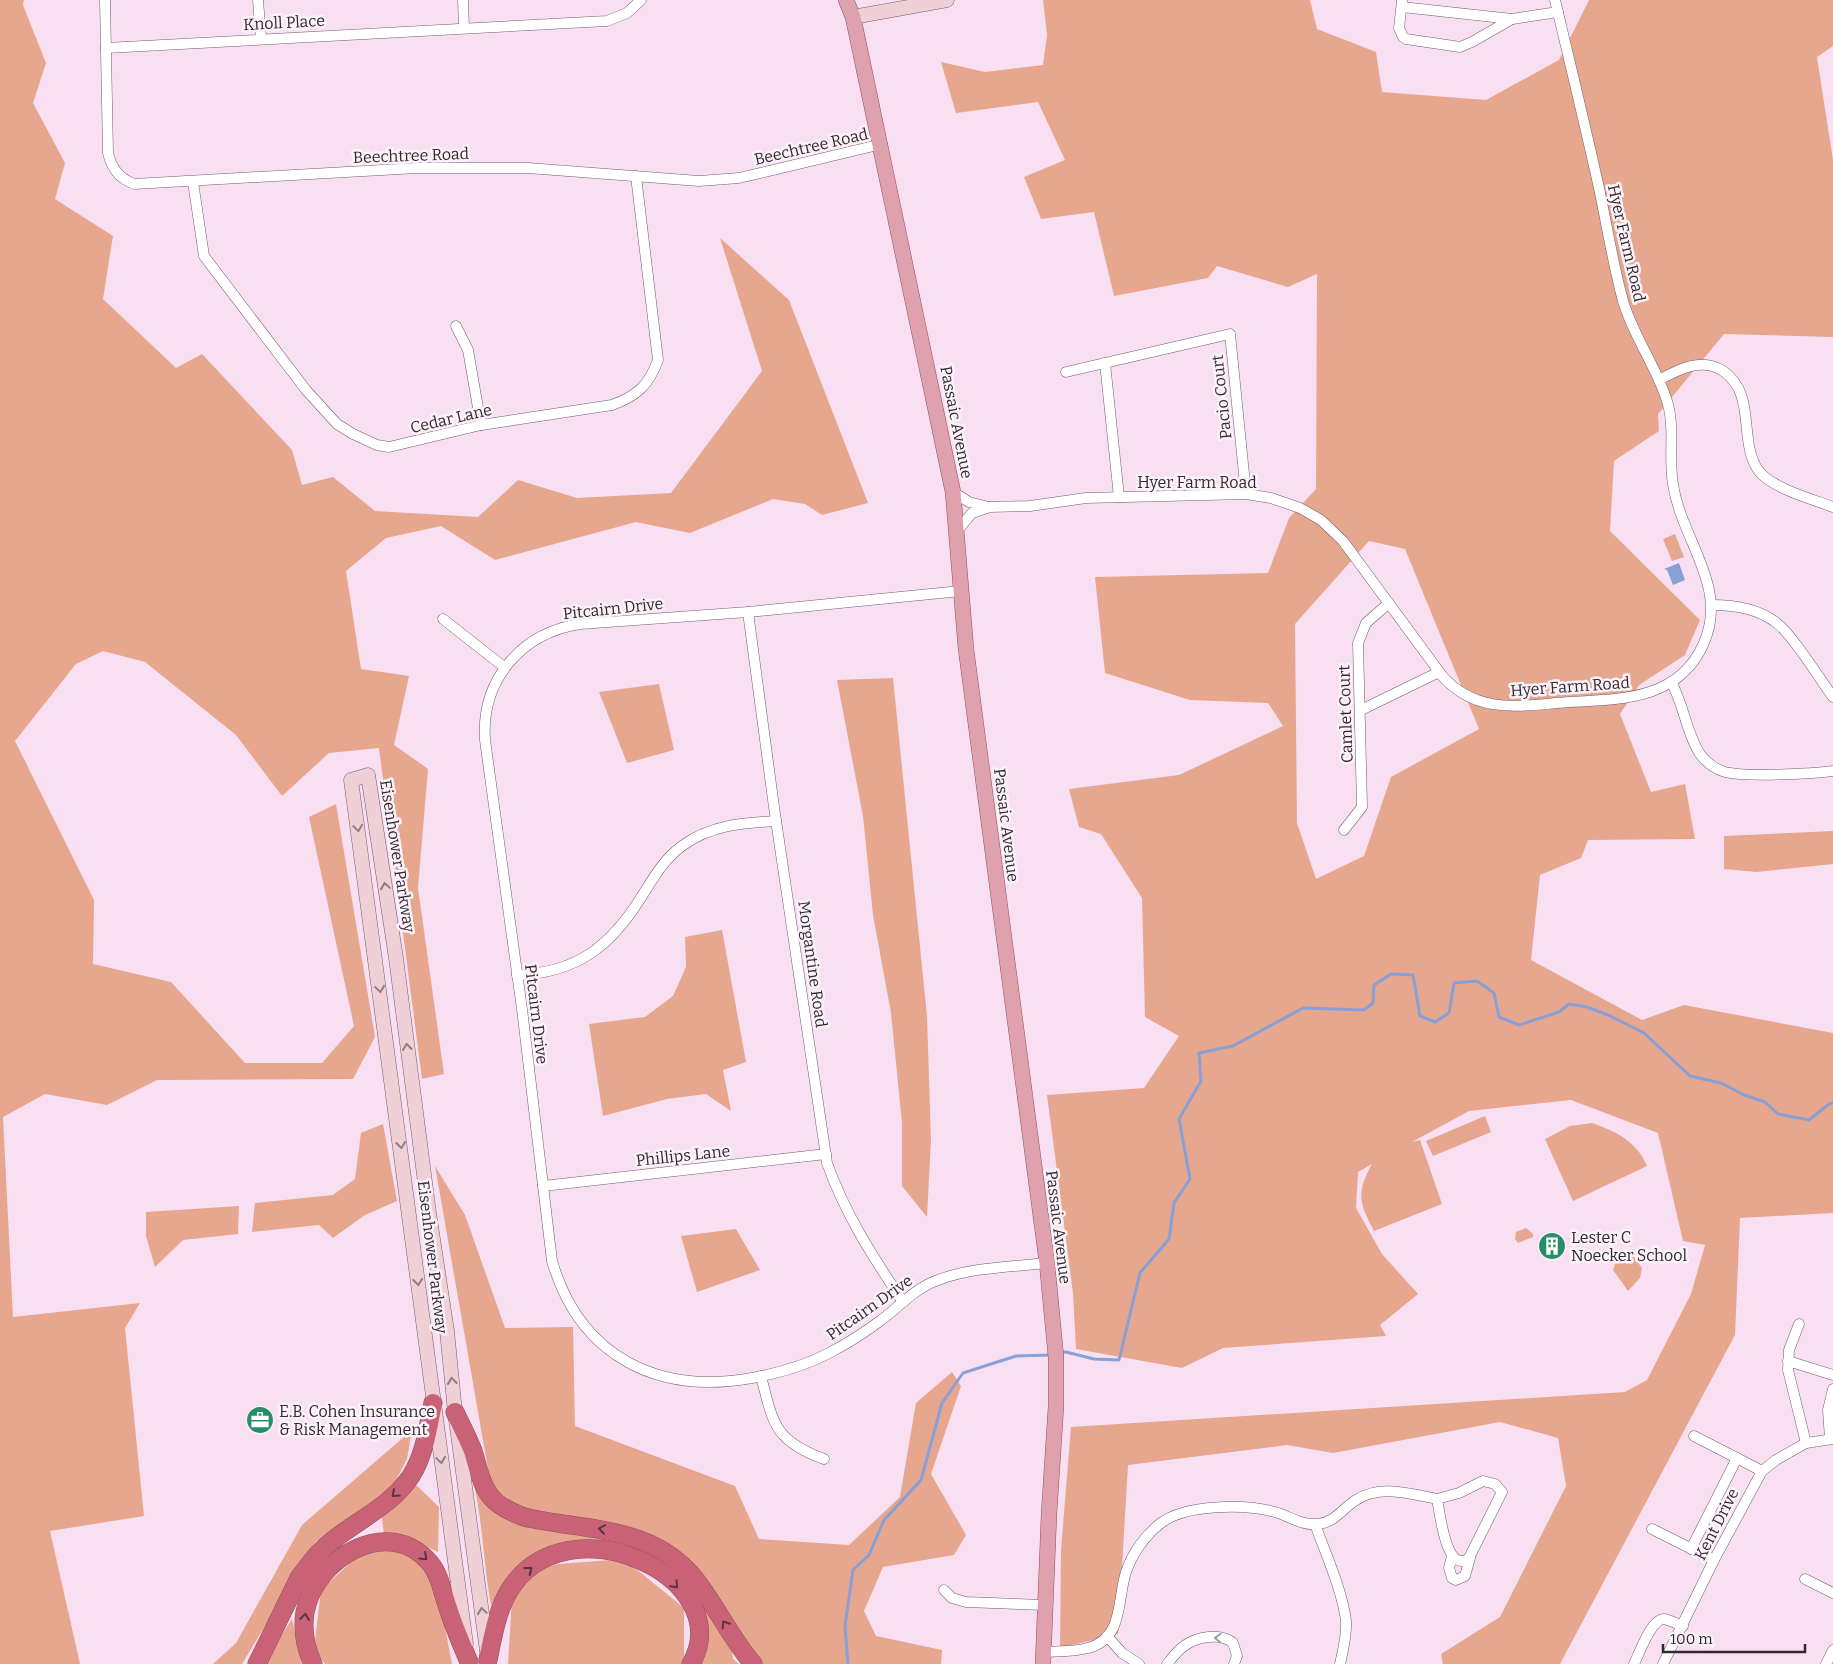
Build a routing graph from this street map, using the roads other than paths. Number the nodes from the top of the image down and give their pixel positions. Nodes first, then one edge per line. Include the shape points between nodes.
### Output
1 (105, 0) edge
2 (258, 0) edge
3 (463, 0) edge
4 (641, 0) edge
5 (846, 0) edge
6 (947, 0) edge
7 (1555, 0) edge
8 (1402, 3) edge
9 (1558, 12) junction
10 (854, 17) junction
11 (1512, 19) junction
12 (464, 28) junction
13 (261, 38) junction
14 (106, 48) junction
15 (882, 144) junction
16 (636, 176) junction
17 (193, 182) junction
18 (456, 326) dead end
19 (1105, 363) junction
20 (1066, 372) dead end
21 (1659, 380) junction
22 (481, 425) junction
23 (953, 492) junction
24 (1246, 494) junction
25 (1119, 497) junction
26 (1833, 507) edge
27 (990, 508) junction
28 (956, 531) junction
29 (961, 590) junction
30 (1389, 603) junction
31 (1712, 605) junction
32 (748, 612) junction
33 (442, 619) dead end
34 (504, 667) junction
35 (1439, 672) junction
36 (1671, 682) junction
37 (1833, 697) edge
38 (1360, 710) junction
39 (1833, 771) edge
40 (776, 821) junction
41 (1344, 830) dead end
42 (517, 975) junction
43 (826, 1154) junction
44 (543, 1186) junction
45 (1047, 1263) junction
46 (903, 1302) junction
47 (1798, 1324) dead end
48 (1788, 1361) junction
49 (761, 1376) junction
50 (1833, 1376) edge
51 (1833, 1388) edge
52 (433, 1403) junction
53 (455, 1412) junction
54 (1694, 1436) dead end
55 (1832, 1439) edge
56 (1806, 1443) junction
57 (1736, 1458) junction
58 (824, 1459) dead end
59 (1762, 1471) junction
60 (1437, 1499) junction
61 (1315, 1524) junction
62 (1652, 1529) dead end
63 (1690, 1549) junction
64 (1452, 1556) junction
65 (1470, 1558) junction
66 (1714, 1560) junction
67 (1804, 1579) dead end
68 (944, 1590) dead end
69 (1833, 1593) edge
70 (1044, 1605) junction
71 (1683, 1626) junction
72 (1107, 1636) junction
73 (1833, 1650) edge
74 (1043, 1658) edge
75 (488, 1662) edge
76 (469, 1663) edge
77 (257, 1664) edge
78 (313, 1664) edge
79 (691, 1664) edge
80 (753, 1664) edge
81 (1139, 1664) edge
82 (1167, 1664) edge
83 (1234, 1664) edge
84 (1340, 1664) edge
85 (1634, 1664) edge
86 (1663, 1664) edge
87 (1826, 1664) edge

1 - 14 street, Beechtree Road
2 - 13 street
3 - 12 street
4 - 12 street, Knoll Place via 627,14 607,21
5 - 10 main road, Passaic Avenue
6 - 10 street
7 - 9 street, Hyer Farm Road
8 - 11 street
8 - 11 street via 1399,28 1403,37 1460,46
9 - 11 street
9 - 21 street, Hyer Farm Road via 1623,299
10 - 15 main road, Passaic Avenue
12 - 13 street, Knoll Place
13 - 14 street, Knoll Place
14 - 17 street, Beechtree Road via 108,153 114,170 134,184
15 - 16 street, Beechtree Road via 740,178 700,181
15 - 23 main road, Passaic Avenue
16 - 17 street, Beechtree Road via 528,168 417,168
16 - 22 street, Cedar Lane via 658,360 653,375 636,394 612,405
17 - 22 street, Cedar Lane via 204,256 306,390 337,424 369,442 389,447
18 - 22 street via 468,350
19 - 20 street, Pacio Court
19 - 24 street, Pacio Court via 1230,334
19 - 25 street
21 - 26 street via 1690,366 1703,364 1729,375 1743,399 1752,454 1758,470 1776,484
21 - 31 street, Hyer Farm Road via 1670,411 1674,494 1707,579
23 - 27 street, Hyer Farm Road via 969,502
23 - 28 main road, Passaic Avenue
24 - 25 street, Hyer Farm Road
24 - 30 street, Hyer Farm Road via 1282,500 1320,520 1344,541
25 - 27 street, Hyer Farm Road
27 - 28 street, Hyer Farm Road via 972,513
28 - 29 main road, Passaic Avenue
29 - 32 street, Pitcairn Drive
29 - 45 main road, Passaic Avenue via 967,659
30 - 35 street, Hyer Farm Road
30 - 38 street, Camlet Court via 1373,616 1360,634
31 - 36 street, Hyer Farm Road via 1702,647 1687,668
31 - 37 street via 1736,606 1773,620 1784,630
32 - 34 street, Pitcairn Drive via 567,626 527,644
32 - 40 street, Morgantine Road
33 - 34 street
34 - 42 street, Pitcairn Drive via 489,697 484,729
35 - 36 street, Hyer Farm Road via 1454,688 1469,697 1503,706 1626,699 1654,692
35 - 38 street
36 - 39 street via 1696,745 1706,760 1718,769 1734,774
38 - 41 street, Camlet Court via 1362,807
40 - 42 street via 729,825 693,838 663,862 625,922 601,947 558,969
40 - 43 street, Morgantine Road
42 - 44 street, Pitcairn Drive
43 - 44 street, Phillips Lane
43 - 46 street, Morgantine Road via 849,1217
44 - 49 street, Pitcairn Drive via 549,1245 557,1277 581,1321 604,1345 647,1371 679,1381 712,1383
45 - 46 street, Pitcairn Drive via 957,1274 936,1280
45 - 70 main road, Passaic Avenue via 1056,1406
46 - 49 street, Pitcairn Drive via 829,1353
47 - 48 street
48 - 50 street
48 - 56 street
49 - 58 street via 776,1428 796,1447
51 - 55 street via 1828,1410
53 -> 52 street, Eisenhower Parkway via 447,1330 368,775 351,780
52 -> 76 street, Eisenhower Parkway
52 -> 77 highway via 424,1446 412,1475 390,1499 331,1541 308,1566
75 -> 53 street, Eisenhower Parkway
80 -> 53 highway via 694,1578 665,1551 615,1531 524,1518 495,1502 482,1483
54 - 57 street
55 - 56 street, Kent Drive
56 - 59 street, Kent Drive
57 - 59 street
57 - 63 street
59 - 66 street, Kent Drive
60 - 61 street via 1387,1490 1356,1500 1332,1520
60 - 64 street via 1447,1548
60 - 65 street via 1483,1481 1495,1484 1502,1492
61 - 72 street via 1257,1508 1232,1507 1178,1514 1161,1523 1141,1545 1129,1565 1118,1617
61 - 84 street via 1346,1622
62 - 63 street
63 - 66 street
64 - 65 street via 1462,1561
64 - 65 street via 1449,1574 1456,1580 1465,1576
66 - 71 street, Kent Drive
67 - 69 street
68 - 70 street via 952,1598 966,1602
70 - 74 main road, Passaic Avenue
71 - 85 street via 1660,1620 1651,1628
71 - 86 street, Kent Drive
72 - 74 street via 1088,1649
72 - 81 street via 1122,1653
73 - 87 street
75 -> 79 highway via 503,1603 526,1571 563,1552 602,1548 649,1563 684,1595 699,1626 699,1646
78 -> 76 highway via 305,1643 304,1620 319,1580 352,1550 384,1541 411,1547 435,1570
83 -> 82 street via 1237,1656 1233,1643 1218,1636 1191,1642

